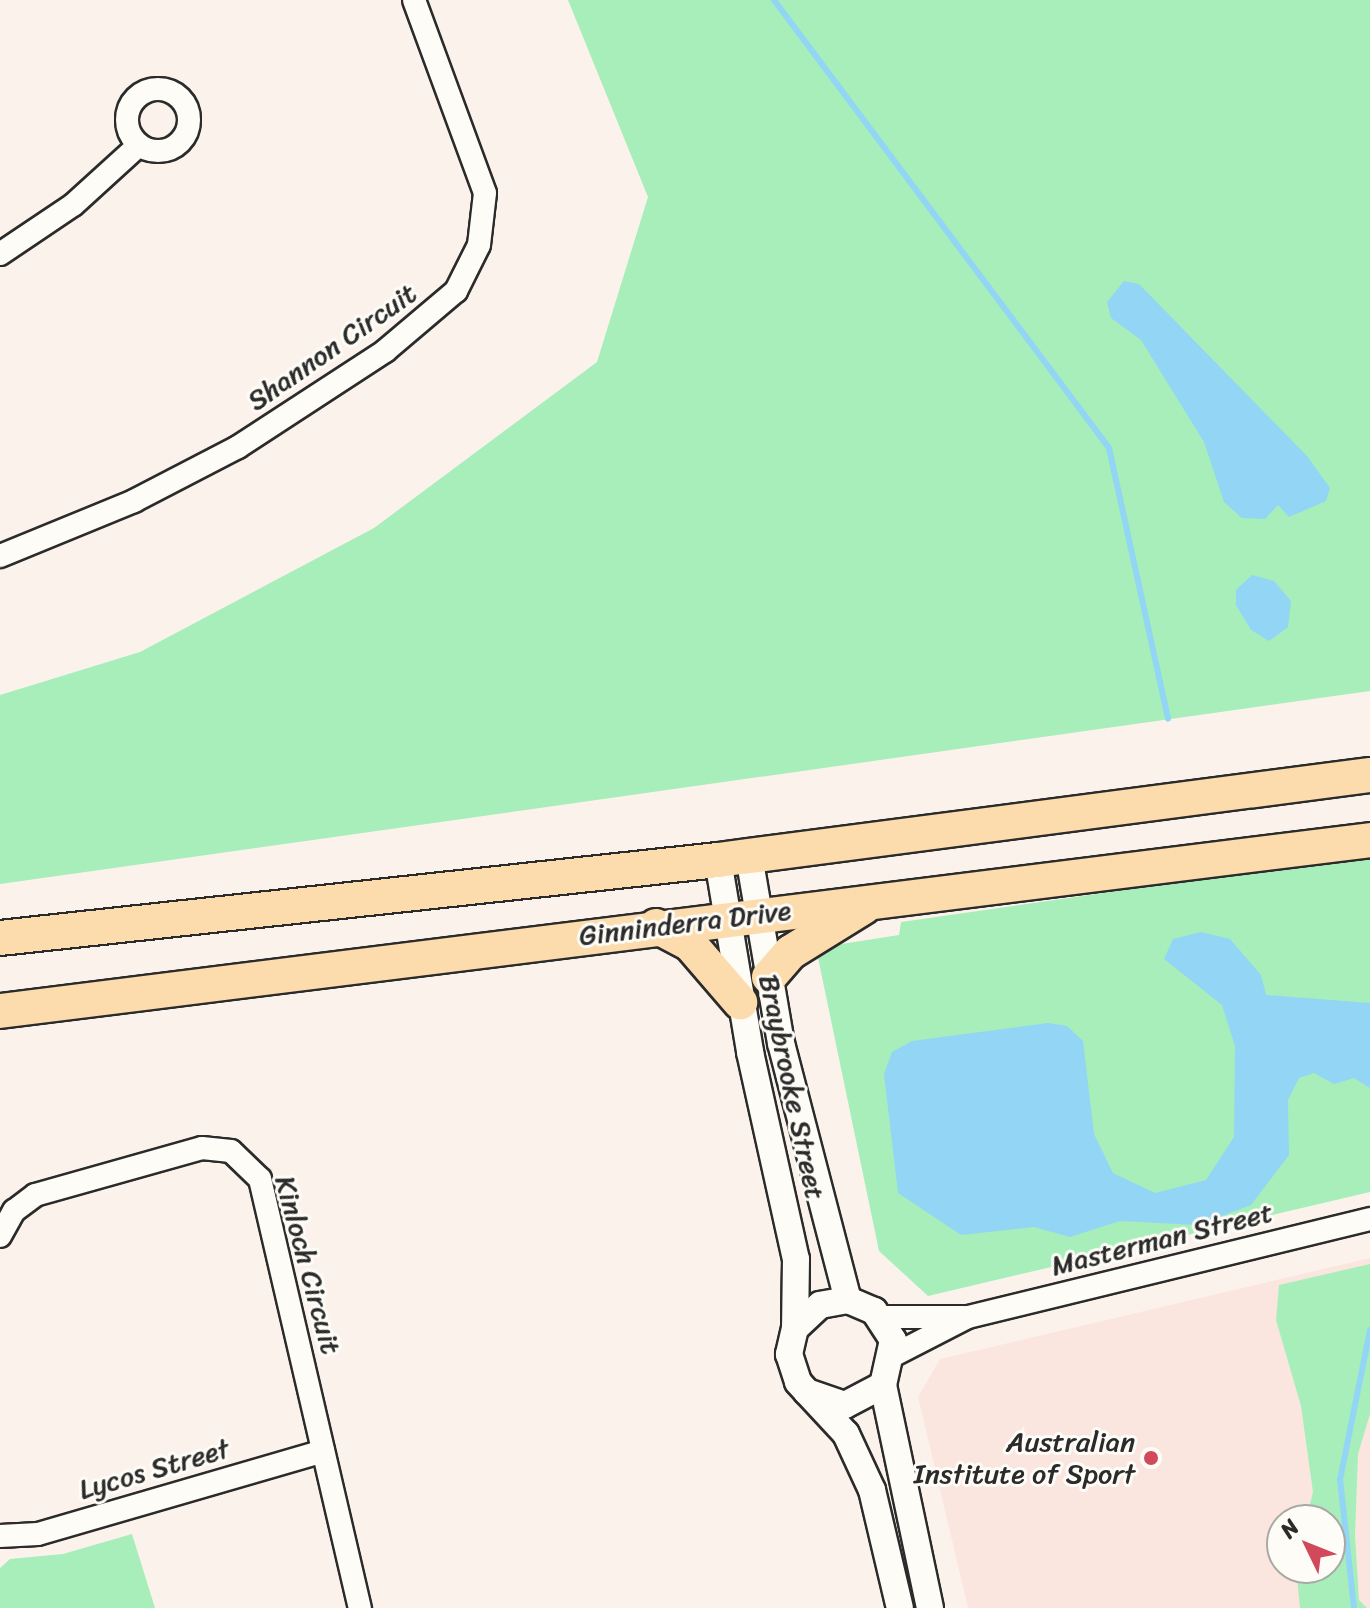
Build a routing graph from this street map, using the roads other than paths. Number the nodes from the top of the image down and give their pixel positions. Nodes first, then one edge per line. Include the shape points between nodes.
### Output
1 (414, 0) edge
2 (139, 145) dead end
3 (0, 254) edge
4 (0, 556) edge
5 (1370, 775) edge
6 (1370, 840) edge
7 (734, 858) junction
8 (874, 901) junction
9 (742, 916) junction
10 (656, 926) junction
11 (0, 938) edge
12 (769, 977) junction
13 (740, 1002) junction
14 (0, 1011) edge
15 (1370, 1219) edge
16 (0, 1236) edge
17 (848, 1300) junction
18 (881, 1317) junction
19 (968, 1317) junction
20 (795, 1328) junction
21 (894, 1355) junction
22 (883, 1385) junction
23 (807, 1392) junction
24 (323, 1451) junction
25 (0, 1536) edge
26 (360, 1608) edge
27 (900, 1608) edge
28 (930, 1608) edge

1 - 4 street, Shannon Circuit via 484,185 479,245 456,291 373,360 238,447 134,501
2 - 3 street via 85,196
5 - 7 main road
6 - 8 main road, Ginninderra Drive
7 - 9 street, Braybrooke Street
7 - 11 main road
8 - 9 main road, Ginninderra Drive
8 - 12 main road via 791,952
9 - 10 main road, Ginninderra Drive
9 - 12 street, Braybrooke Street
9 - 13 street, Braybrooke Street
10 - 13 main road via 690,944
10 - 14 main road, Ginninderra Drive
12 - 17 street, Braybrooke Street
13 - 20 street, Braybrooke Street via 796,1259
15 - 19 street, Masterman Street
16 - 24 street, Kinloch Circuit via 14,1211 35,1195 202,1148 231,1151 260,1179
17 - 18 street
17 - 20 street via 820,1305
18 - 19 street, Masterman Street
18 - 21 street
19 - 21 street, Masterman Street
20 - 23 street via 790,1363
21 - 22 street
22 - 23 street via 845,1405
22 - 28 street
23 - 27 street via 846,1434 872,1490
24 - 25 street, Lycos Street via 38,1534
24 - 26 street, Kinloch Circuit

